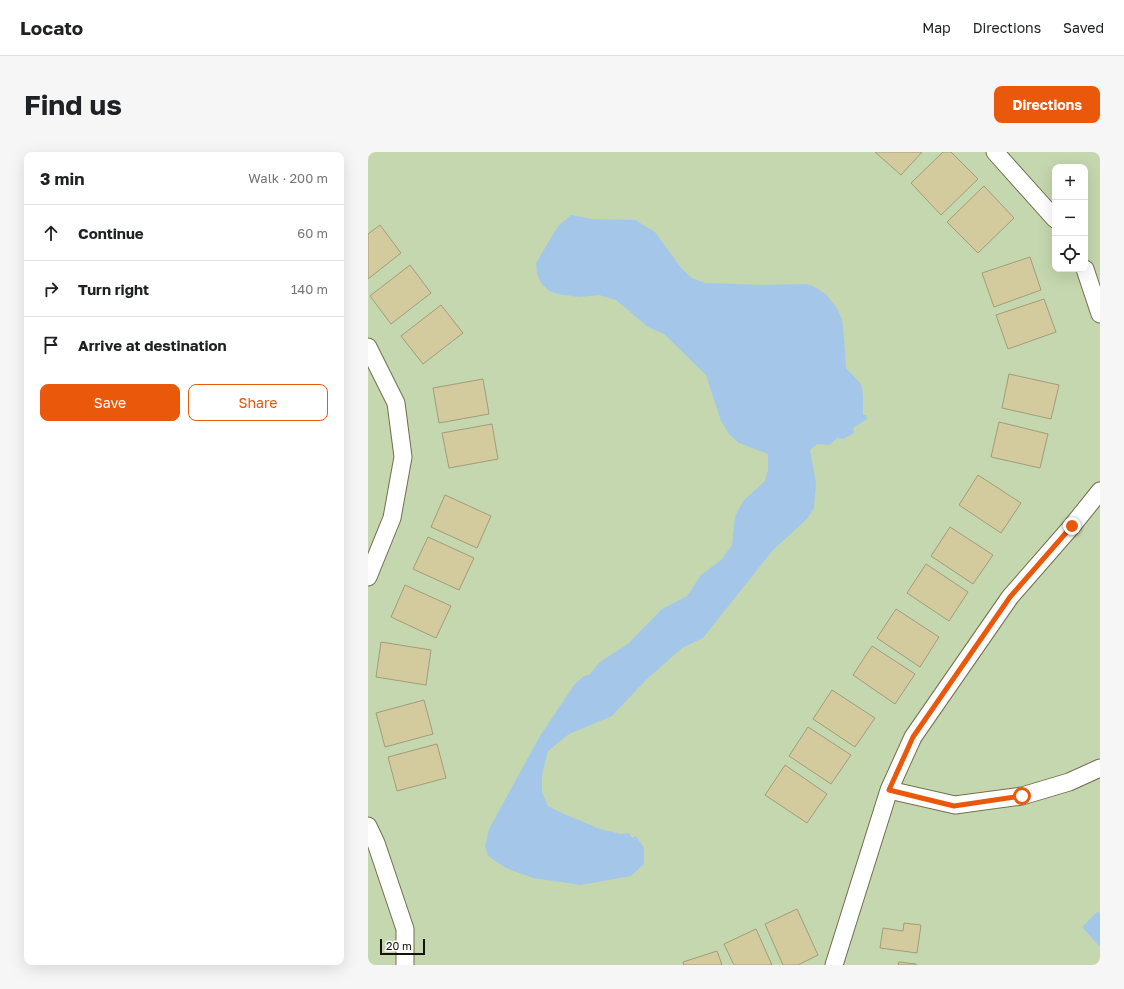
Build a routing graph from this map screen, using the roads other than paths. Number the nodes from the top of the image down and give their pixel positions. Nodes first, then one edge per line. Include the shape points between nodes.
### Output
1 (995, 152) edge
2 (1052, 216) edge
3 (1086, 272) edge
4 (1100, 314) edge
5 (368, 348) edge
6 (1100, 491) edge
7 (368, 577) edge
8 (1100, 768) edge
9 (889, 790) junction
10 (368, 826) edge
11 (405, 965) edge
12 (834, 965) edge

1 - 2 street
3 - 4 street
5 - 7 street via 396,403 403,457 392,518
6 - 9 street via 1010,597 913,737
8 - 9 street via 1069,782 1022,796 954,806
9 - 12 street
10 - 11 street via 405,929

